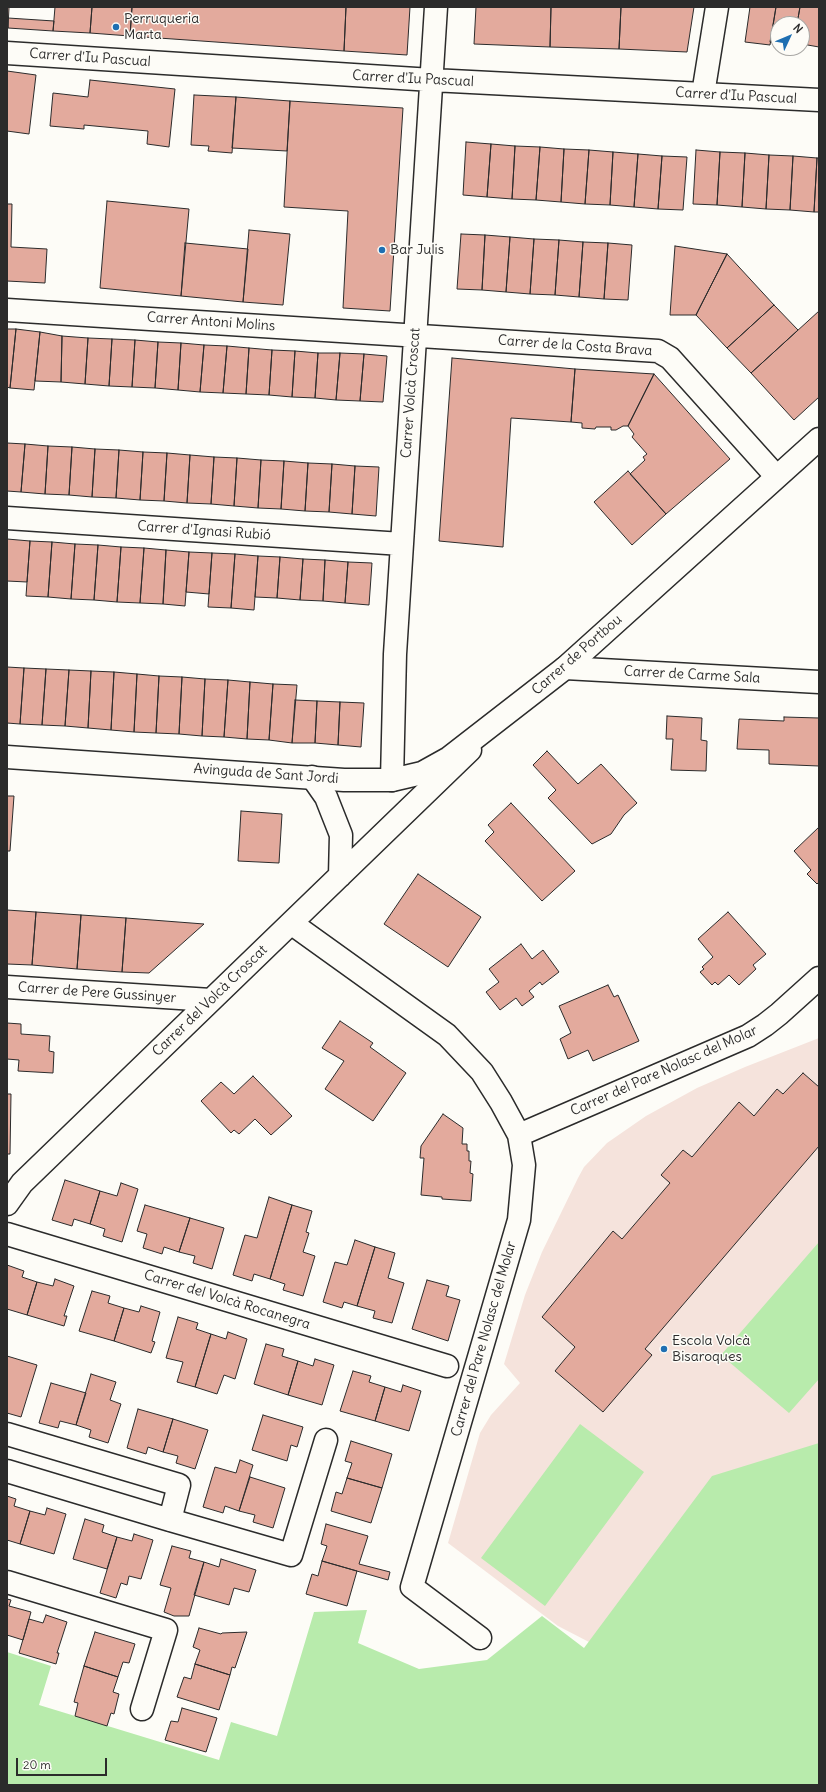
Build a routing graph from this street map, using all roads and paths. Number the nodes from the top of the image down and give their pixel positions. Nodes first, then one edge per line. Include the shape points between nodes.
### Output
1 (436, 7) edge
2 (717, 7) edge
3 (7, 53) edge
4 (432, 80) junction
5 (703, 94) junction
6 (819, 100) edge
7 (7, 310) edge
8 (416, 335) junction
9 (819, 439) edge
10 (776, 476) junction
11 (7, 518) edge
12 (402, 544) junction
13 (565, 668) junction
14 (819, 682) edge
15 (506, 716) junction
16 (7, 757) edge
17 (312, 777) junction
18 (392, 780) junction
19 (340, 876) junction
20 (291, 923) junction
21 (819, 978) edge
22 (7, 987) edge
23 (211, 1000) junction
24 (519, 1135) junction
25 (14, 1183) edge
26 (7, 1204) edge
27 (7, 1234) edge
28 (447, 1366) dead end
29 (7, 1434) edge
30 (326, 1440) dead end
31 (7, 1471) edge
32 (170, 1520) junction
33 (7, 1582) edge
34 (480, 1638) dead end
35 (142, 1709) dead end

1 - 4 street, Carrer Volcà Croscat
2 - 5 street
3 - 4 street, Carrer d'Iu Pascual
4 - 5 street, Carrer d'Iu Pascual
4 - 8 street, Carrer Volcà Croscat
5 - 6 street, Carrer d'Iu Pascual
7 - 8 street, Carrer Antoni Molins
8 - 10 street, Carrer de la Costa Brava via 658,351 670,358
8 - 12 street, Carrer Volcà Croscat
9 - 10 street, Carrer de Portbou
10 - 13 street, Carrer de Portbou
11 - 12 street, Carrer d'Ignasi Rubió
12 - 18 street, Carrer Volcà Croscat via 395,654
13 - 14 street, Carrer de Carme Sala
13 - 15 street, Carrer de Portbou
15 - 18 street, Avinguda de Sant Jordi via 442,762 422,773
15 - 19 street, Carrer de Portbou
16 - 17 street, Avinguda de Sant Jordi
17 - 18 street, Avinguda de Sant Jordi
17 - 19 street via 326,797 341,835
19 - 20 street, Carrer del Volcà Croscat
20 - 23 street, Carrer del Volcà Croscat
20 - 24 street, Carrer del Pare Nolasc del Molar via 447,1035 482,1072
21 - 24 street, Carrer del Pare Nolasc del Molar via 765,1026 748,1036
22 - 23 street, Carrer de Pere Gussinyer
23 - 25 street, Carrer del Volcà Croscat
24 - 34 street, Carrer del Pare Nolasc del Molar via 524,1165 519,1220 412,1587
25 - 26 street, Carrer del Volcà Croscat
27 - 28 street, Carrer del Volcà Rocanegra
29 - 32 street via 179,1485
30 - 32 street via 290,1555
31 - 32 street
33 - 35 street via 166,1630

